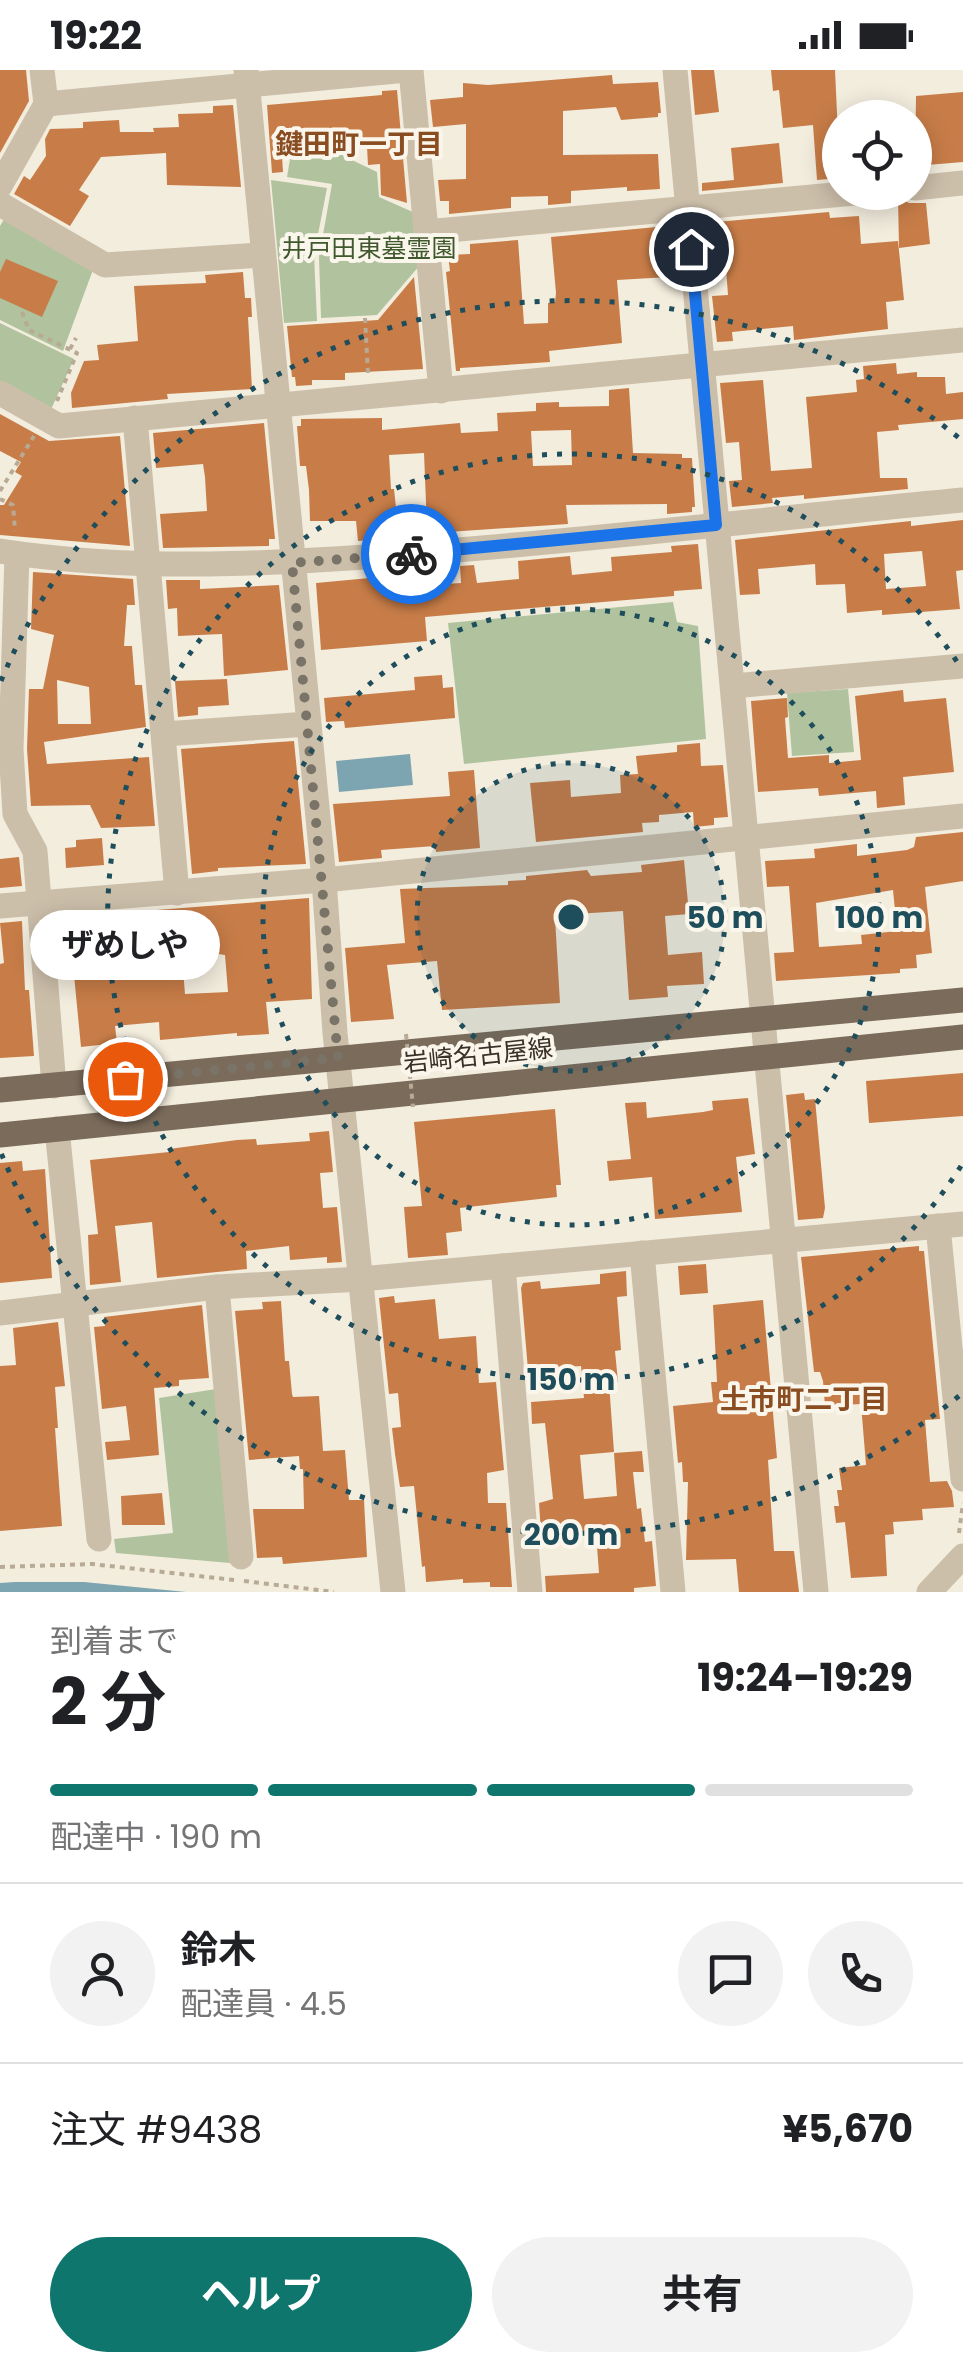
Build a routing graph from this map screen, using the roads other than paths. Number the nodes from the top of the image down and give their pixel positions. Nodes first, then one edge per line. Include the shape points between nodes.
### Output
1 (42, 70) edge
2 (409, 70) edge
3 (675, 70) edge
4 (246, 77) edge
5 (46, 104) junction
6 (963, 183) edge
7 (0, 186) edge
8 (932, 186) edge
9 (822, 196) edge
10 (0, 204) edge
11 (687, 210) junction
12 (426, 232) junction
13 (262, 255) junction
14 (963, 340) edge
15 (704, 364) junction
16 (441, 391) junction
17 (0, 393) edge
18 (276, 402) junction
19 (135, 418) junction
20 (963, 500) edge
21 (716, 525) junction
22 (8, 552) edge
23 (292, 563) junction
24 (146, 565) junction
25 (963, 666) edge
26 (733, 686) junction
27 (308, 724) junction
28 (164, 734) junction
29 (7, 812) edge
30 (963, 816) edge
31 (746, 837) junction
32 (324, 880) junction
33 (177, 892) junction
34 (39, 903) junction
35 (0, 906) edge
36 (963, 1000) edge
37 (764, 1018) junction
38 (963, 1037) edge
39 (767, 1056) junction
40 (338, 1058) junction
41 (54, 1086) junction
42 (0, 1090) edge
43 (342, 1100) junction
44 (57, 1129) junction
45 (0, 1136) edge
46 (950, 1225) edge
47 (783, 1240) junction
48 (642, 1253) junction
49 (503, 1266) junction
50 (361, 1279) junction
51 (217, 1287) junction
52 (74, 1305) junction
53 (0, 1313) edge
54 (963, 1479) edge
55 (99, 1539) dead end
56 (963, 1556) edge
57 (241, 1557) dead end
58 (393, 1592) edge
59 (530, 1592) edge
60 (672, 1592) edge
61 (816, 1592) edge
62 (929, 1592) edge

1 - 5 street
2 - 4 street
2 - 12 street
3 - 11 street
4 - 5 street
4 - 13 street
5 - 7 street
6 - 8 street
9 - 11 street
10 - 13 street via 104,265
11 - 12 street
11 - 15 street
12 - 16 street
13 - 18 street
14 - 15 street
15 - 16 street
15 - 21 street
16 - 18 street
17 - 19 street via 40,430
18 - 19 street
18 - 23 street
19 - 24 street
20 - 21 street
21 - 23 street
21 - 26 street
22 - 24 street
22 - 29 street
23 - 24 street
23 - 27 street
24 - 28 street
25 - 26 street
26 - 31 street
27 - 28 street
27 - 32 street
28 - 33 street
29 - 34 street via 35,851
30 - 31 street
31 - 32 street
31 - 37 street
32 - 33 street
32 - 40 street
33 - 34 street
34 - 35 street
34 - 41 street
36 - 37 main road, 岩崎名古屋線
37 - 39 street
37 - 40 main road, 岩崎名古屋線
38 - 39 main road, 岩崎名古屋線
39 - 43 main road, 岩崎名古屋線
39 - 47 street
40 - 41 main road, 岩崎名古屋線
40 - 43 street
41 - 42 main road, 岩崎名古屋線
43 - 44 main road, 岩崎名古屋線
43 - 50 street
44 - 45 main road, 岩崎名古屋線
44 - 52 street
46 - 47 street
46 - 54 street
47 - 48 street
47 - 61 street
48 - 49 street
48 - 60 street
49 - 50 street
49 - 59 street
50 - 51 street
50 - 58 street
51 - 52 street
51 - 57 street
52 - 53 street
52 - 55 street
56 - 62 street

